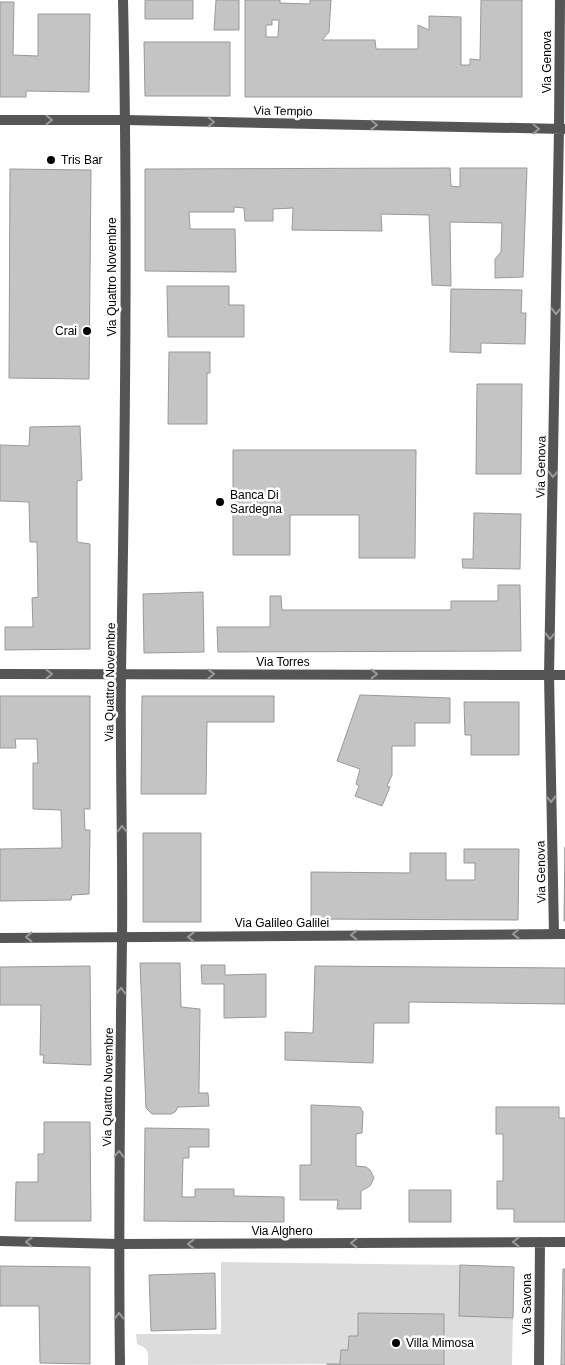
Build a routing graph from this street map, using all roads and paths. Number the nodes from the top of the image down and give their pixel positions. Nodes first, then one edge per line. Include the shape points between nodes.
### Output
1 (123, 0) edge
2 (560, 0) edge
3 (0, 120) edge
4 (126, 120) junction
5 (562, 129) edge
6 (0, 674) edge
7 (121, 674) junction
8 (549, 675) junction
9 (565, 675) edge
10 (560, 934) edge
11 (122, 937) junction
12 (0, 938) edge
13 (0, 1241) edge
14 (540, 1242) junction
15 (565, 1242) edge
16 (118, 1244) junction
17 (120, 1365) edge
18 (540, 1365) edge

1 - 4 street, Via Quattro Novembre
2 - 5 street, Via Genova
3 -> 4 street, Via Tempio
4 -> 5 street, Via Tempio
4 - 7 street, Via Quattro Novembre
5 -> 8 street, Via Genova
6 -> 7 street, Via Torres
7 -> 8 street, Via Torres
11 -> 7 street, Via Quattro Novembre
8 - 9 street, Via Torres
8 -> 10 street, Via Genova
10 -> 11 street, Via Galileo Galilei
11 -> 12 street, Via Galileo Galilei
16 -> 11 street, Via Quattro Novembre
16 -> 13 street, Via Alghero
14 - 15 street, Via Alghero
14 -> 16 street, Via Alghero
14 - 18 street, Via Savona
17 -> 16 street, Via Quattro Novembre

